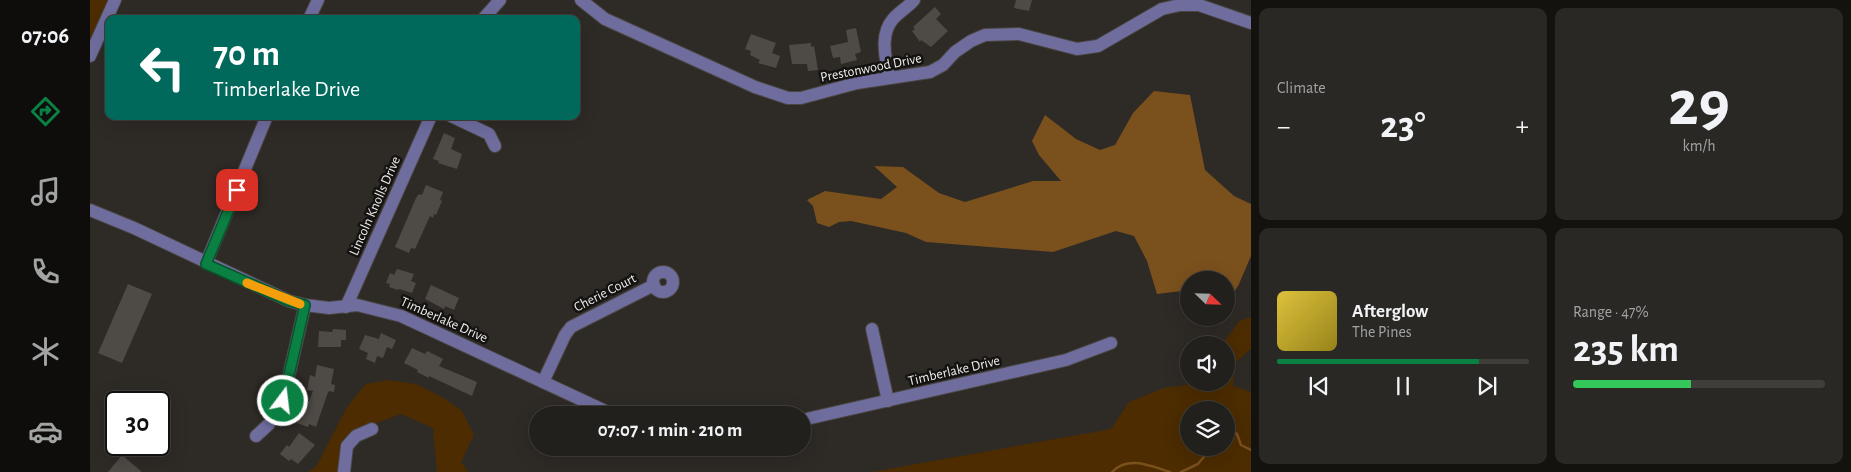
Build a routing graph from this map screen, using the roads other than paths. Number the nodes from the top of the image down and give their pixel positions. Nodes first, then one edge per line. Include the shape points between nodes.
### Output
1 (115, 0) edge
2 (318, 0) edge
3 (500, 0) edge
4 (582, 0) edge
5 (914, 0) edge
6 (108, 15) edge
7 (311, 15) edge
8 (486, 15) edge
9 (105, 22) edge
10 (1251, 24) edge
11 (90, 56) edge
12 (890, 78) junction
13 (266, 120) edge
14 (429, 120) edge
15 (459, 120) edge
16 (496, 146) dead end
17 (90, 210) edge
18 (206, 264) junction
19 (654, 285) dead end
20 (305, 305) junction
21 (346, 307) junction
22 (872, 329) dead end
23 (1111, 343) dead end
24 (542, 382) junction
25 (888, 401) junction
26 (594, 406) edge
27 (811, 418) edge
28 (372, 429) dead end
29 (256, 436) dead end
30 (344, 472) edge

1 - 6 street
2 - 7 street
3 - 8 street
4 - 12 street, Prestonwood Drive via 605,19 755,87 788,98 801,98
5 - 12 street via 891,21 886,32 885,50
9 - 11 street
10 - 12 street, Prestonwood Drive via 1199,4 1180,5 1154,13 1098,46 1077,49 1019,34 986,35 970,41 930,72
13 - 18 street
14 - 21 street, Lincoln Knolls Drive
15 - 16 street via 489,134
17 - 18 street, Timberlake Drive
18 - 20 street, Timberlake Drive
19 - 24 street, Cherie Court via 572,327 565,334
20 - 21 street, Timberlake Drive
20 - 29 street via 283,401 269,424
21 - 24 street, Timberlake Drive via 357,305 401,316
22 - 25 street
23 - 25 street, Timberlake Drive via 1066,360
24 - 26 street, Timberlake Drive
25 - 27 street, Timberlake Drive
28 - 30 street via 356,436 347,446

